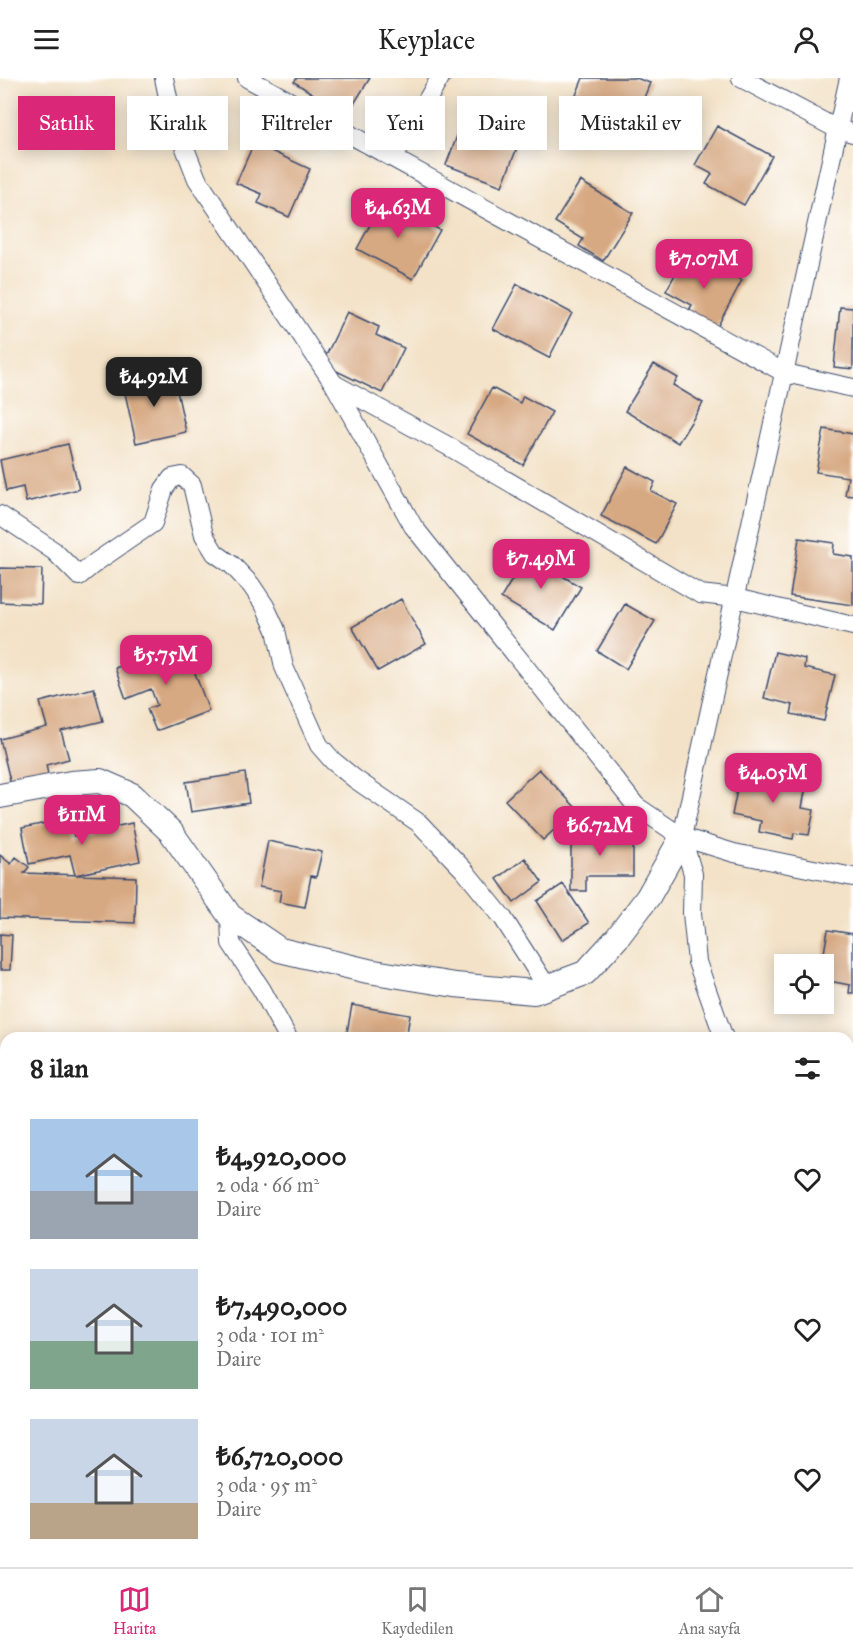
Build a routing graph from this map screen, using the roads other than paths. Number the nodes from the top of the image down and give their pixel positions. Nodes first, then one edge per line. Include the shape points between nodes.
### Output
1 (164, 78) edge
2 (247, 78) edge
3 (440, 78) edge
4 (741, 78) edge
5 (849, 78) edge
6 (845, 131) edge
7 (393, 158) junction
8 (785, 373) junction
9 (334, 384) junction
10 (853, 388) edge
11 (0, 515) edge
12 (735, 598) junction
13 (853, 626) edge
14 (0, 796) edge
15 (682, 837) junction
16 (853, 877) edge
17 (230, 916) junction
18 (547, 987) junction
19 (285, 1032) edge
20 (722, 1032) edge

1 - 9 street via 171,112 197,179
2 - 7 street
3 - 7 street
4 - 6 street
5 - 6 street
6 - 8 street
7 - 8 street
8 - 10 street
8 - 12 street
9 - 12 street via 700,594
9 - 15 street via 413,526 636,806
11 - 18 street via 54,551 79,576 153,523 164,489 172,478 182,476 192,485 204,535 215,553 232,565 266,606 284,667 319,745 355,779 419,823 464,870 503,918
12 - 13 street
12 - 15 street
14 - 17 street via 71,783 100,782 132,795 171,832
15 - 16 street via 734,853
15 - 18 street via 648,897 617,938 585,972
15 - 20 street via 693,874 696,962
17 - 18 street via 280,950 368,970 523,991
17 - 19 street via 231,943

